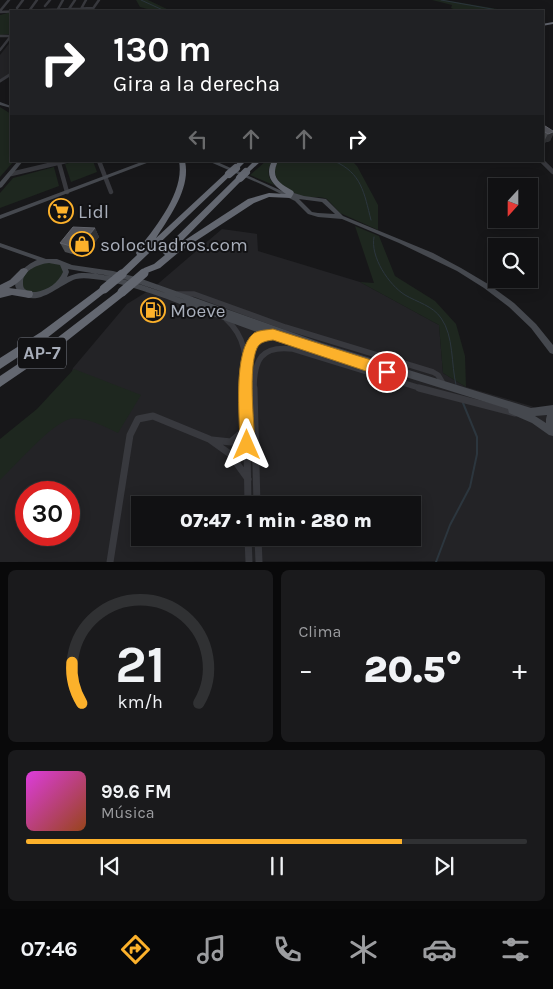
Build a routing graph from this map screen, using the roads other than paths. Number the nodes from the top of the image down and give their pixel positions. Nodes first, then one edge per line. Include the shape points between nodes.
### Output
1 (9, 0) edge
2 (24, 0) edge
3 (37, 0) edge
4 (50, 0) edge
5 (63, 0) edge
6 (74, 0) edge
7 (86, 0) edge
8 (99, 0) edge
9 (45, 6) junction
10 (32, 7) junction
11 (3, 8) junction
12 (18, 8) junction
13 (81, 8) junction
14 (93, 8) joint
15 (59, 9) edge
16 (70, 9) junction
17 (30, 10) edge
18 (76, 10) edge
19 (0, 12) edge
20 (10, 37) edge
21 (0, 50) edge
22 (20, 162) edge
23 (62, 162) edge
24 (99, 162) edge
25 (137, 162) edge
26 (147, 162) edge
27 (182, 162) edge
28 (212, 162) edge
29 (242, 162) edge
30 (257, 162) edge
31 (274, 162) edge
32 (543, 162) edge
33 (59, 163) junction
34 (553, 172) edge
35 (11, 174) junction
36 (243, 175) joint
37 (106, 178) junction
38 (0, 186) edge
39 (67, 192) junction
40 (112, 192) dead end
41 (289, 195) junction
42 (312, 199) junction
43 (329, 204) junction
44 (305, 207) junction
45 (320, 215) junction
46 (0, 217) edge
47 (341, 217) junction
48 (0, 244) edge
49 (25, 253) junction
50 (46, 261) junction
51 (63, 265) junction
52 (26, 270) junction
53 (126, 270) junction
54 (146, 271) junction
55 (60, 285) junction
56 (0, 289) edge
57 (0, 294) edge
58 (29, 294) junction
59 (222, 316) junction
60 (273, 335) junction
61 (553, 351) edge
62 (0, 364) edge
63 (246, 369) junction
64 (0, 382) edge
65 (449, 388) junction
66 (465, 393) junction
67 (553, 409) edge
68 (518, 413) junction
69 (247, 428) junction
70 (553, 432) edge
71 (209, 439) junction
72 (248, 479) junction
73 (248, 496) edge
74 (257, 496) edge
75 (248, 546) edge
76 (258, 546) edge
77 (110, 562) edge
78 (249, 562) edge
79 (258, 562) edge

1 - 11 street
2 - 12 street
3 - 10 street
4 - 9 street
5 - 15 street
6 - 16 street
7 - 13 street
8 - 14 street
9 - 10 street
9 - 15 street
10 - 12 street
10 - 17 street
11 - 12 street
11 - 19 street
13 - 14 street
13 - 18 street
15 - 16 street
16 - 18 street
20 - 21 street
22 - 35 main road
23 - 33 street
24 - 37 street
25 - 37 main road
26 - 37 main road
27 - 53 highway via 183,177 171,207
28 - 41 main road
29 - 53 highway, AP-7, bridge
30 - 36 highway, AP-7
31 - 41 highway via 270,169 272,179
32 - 34 street
33 - 35 street
33 - 39 street
35 - 38 main road
36 - 54 highway, AP-7
37 - 39 main road
37 - 40 street
39 - 46 main road
41 - 42 main road
41 - 44 main road
41 - 54 highway via 269,195 251,201
42 - 43 main road
42 - 44 main road via 306,202
43 - 45 main road via 328,212
43 - 47 main road
44 - 45 main road via 312,214
45 - 47 main road
47 - 61 main road via 436,258 477,280 525,319
48 - 49 main road
49 - 50 main road
49 - 52 main road via 29,262
50 - 51 main road
50 - 52 main road
51 - 55 main road via 66,275
51 - 65 main road via 112,272 296,338
52 - 56 highway
52 - 58 main road via 19,284
53 - 62 highway, AP-7, bridge via 44,335
54 - 64 highway, AP-7, bridge via 60,341
55 - 58 main road via 43,294
55 - 59 main road via 79,276 102,278
57 - 58 highway via 12,291
59 - 60 main road
59 - 63 street via 237,329 243,342
60 - 63 street via 254,341
60 - 65 main road via 356,363
63 - 69 street
65 - 66 main road
66 - 67 main road via 531,412
66 - 68 main road
67 - 70 main road via 550,419
68 - 70 main road
68 - 74 street via 442,395 292,349 279,347 267,350 257,362 254,374
69 - 71 street via 231,442
69 - 72 street
71 - 72 street via 230,454
71 - 77 street via 153,416 138,419 130,435
72 - 73 street
75 - 78 street
76 - 79 street

